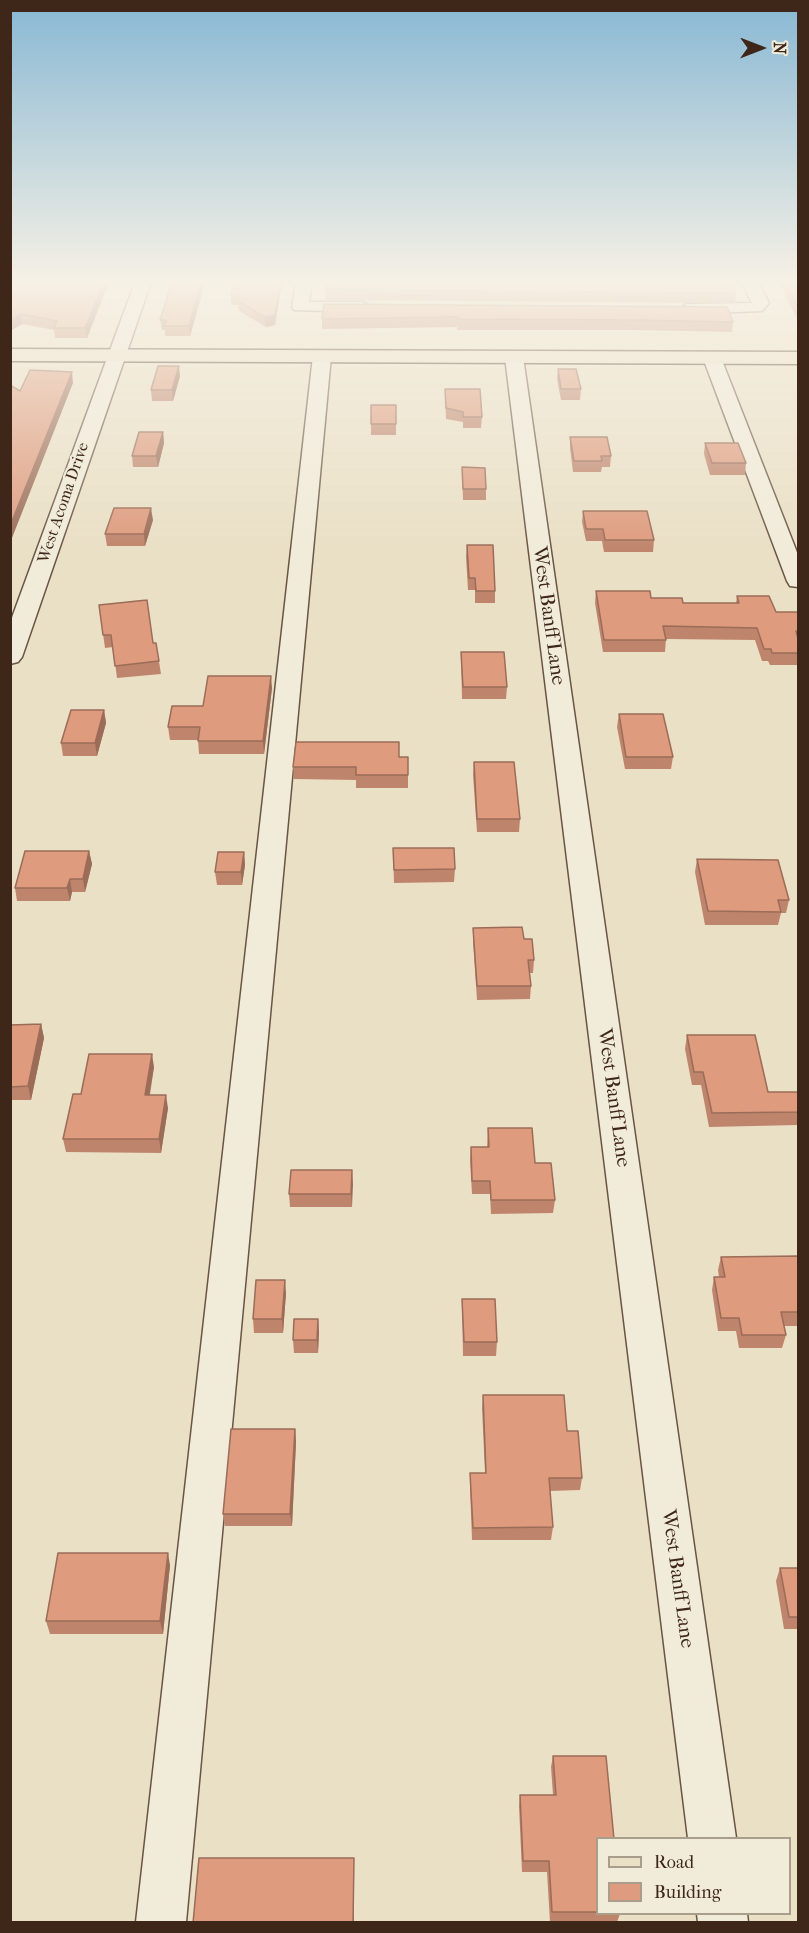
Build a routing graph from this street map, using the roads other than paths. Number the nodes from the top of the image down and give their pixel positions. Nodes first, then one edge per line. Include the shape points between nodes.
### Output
1 (110, 372) edge
2 (320, 372) edge
3 (516, 372) edge
4 (717, 372) edge
5 (798, 581) edge
6 (10, 657) edge
7 (712, 1837) edge
8 (161, 1923) edge

1 - 6 street, West Acoma Drive
2 - 8 street
3 - 7 street, West Banff Lane
4 - 5 street

